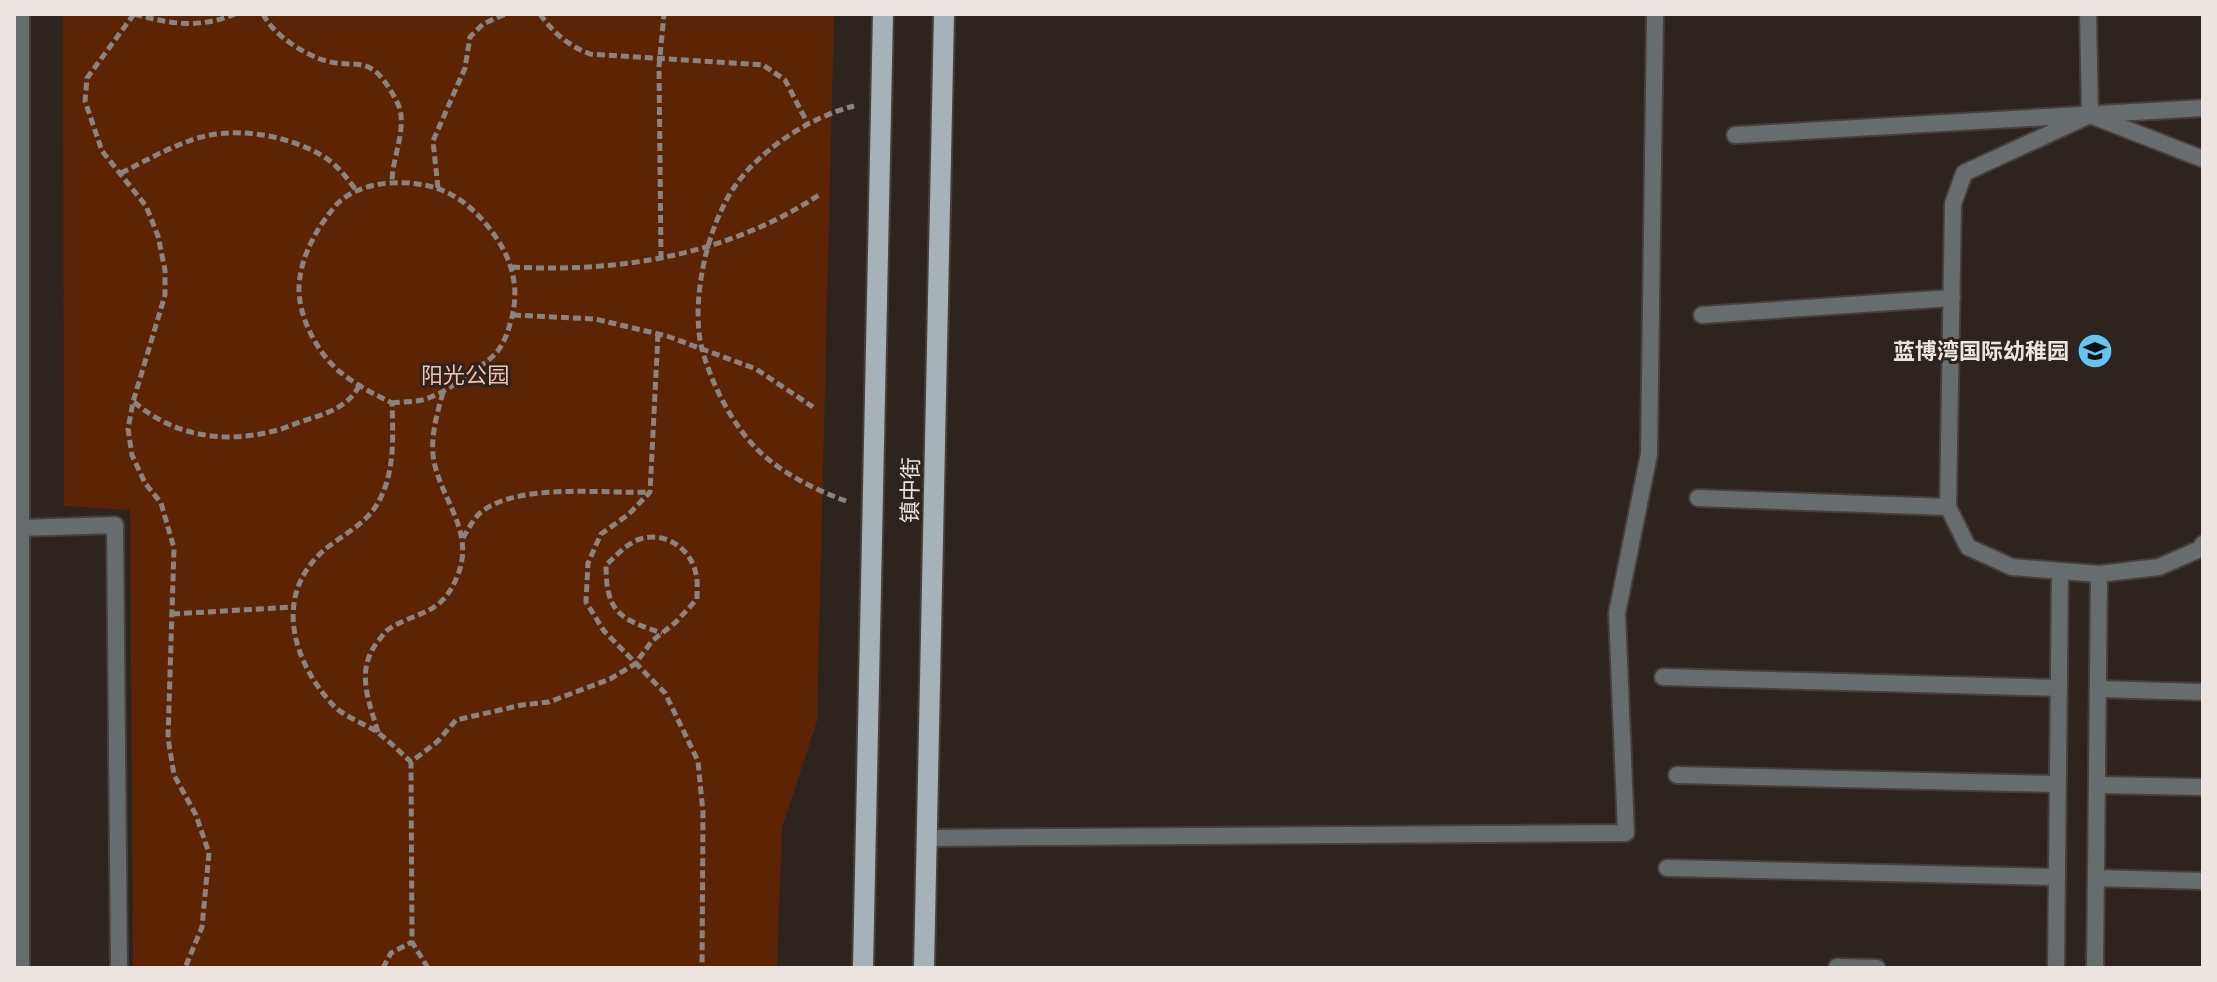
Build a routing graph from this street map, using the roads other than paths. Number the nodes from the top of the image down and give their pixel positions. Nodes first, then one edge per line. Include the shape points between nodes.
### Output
1 (21, 14) edge
2 (883, 14) edge
3 (944, 14) edge
4 (1655, 14) edge
5 (2088, 14) edge
6 (2203, 108) edge
7 (2090, 115) junction
8 (1735, 135) dead end
9 (2203, 159) edge
10 (1952, 298) junction
11 (1702, 315) dead end
12 (1698, 498) dead end
13 (1948, 507) junction
14 (21, 528) junction
15 (2203, 544) edge
16 (2060, 571) junction
17 (2099, 574) junction
18 (1663, 677) dead end
19 (2058, 688) junction
20 (2098, 689) junction
21 (2203, 692) edge
22 (1677, 775) dead end
23 (2057, 784) junction
24 (2097, 785) junction
25 (2203, 787) edge
26 (926, 838) junction
27 (1667, 868) dead end
28 (2057, 877) junction
29 (2096, 878) junction
30 (2203, 881) edge
31 (1837, 967) edge
32 (21, 968) edge
33 (119, 968) edge
34 (863, 968) edge
35 (924, 968) edge
36 (1877, 968) edge
37 (2056, 968) edge
38 (2095, 968) edge

1 - 14 street
2 - 34 main road, 镇中街
3 - 26 main road, 镇中街
4 - 26 street via 1649,454 1617,613 1626,833
5 - 7 street
6 - 7 street
7 - 8 street
7 - 9 street
7 - 10 street via 1964,173 1953,204
10 - 11 street
10 - 13 street
12 - 13 street
13 - 16 street via 1968,547 2012,567
14 - 32 street
14 - 33 street via 115,525
15 - 17 street via 2159,567
16 - 17 street
16 - 19 street
17 - 20 street
18 - 19 street
19 - 23 street
20 - 21 street
20 - 24 street
22 - 23 street
23 - 28 street
24 - 25 street
24 - 29 street
26 - 35 main road, 镇中街
27 - 28 street
28 - 37 street
29 - 30 street
29 - 38 street
31 - 36 street

